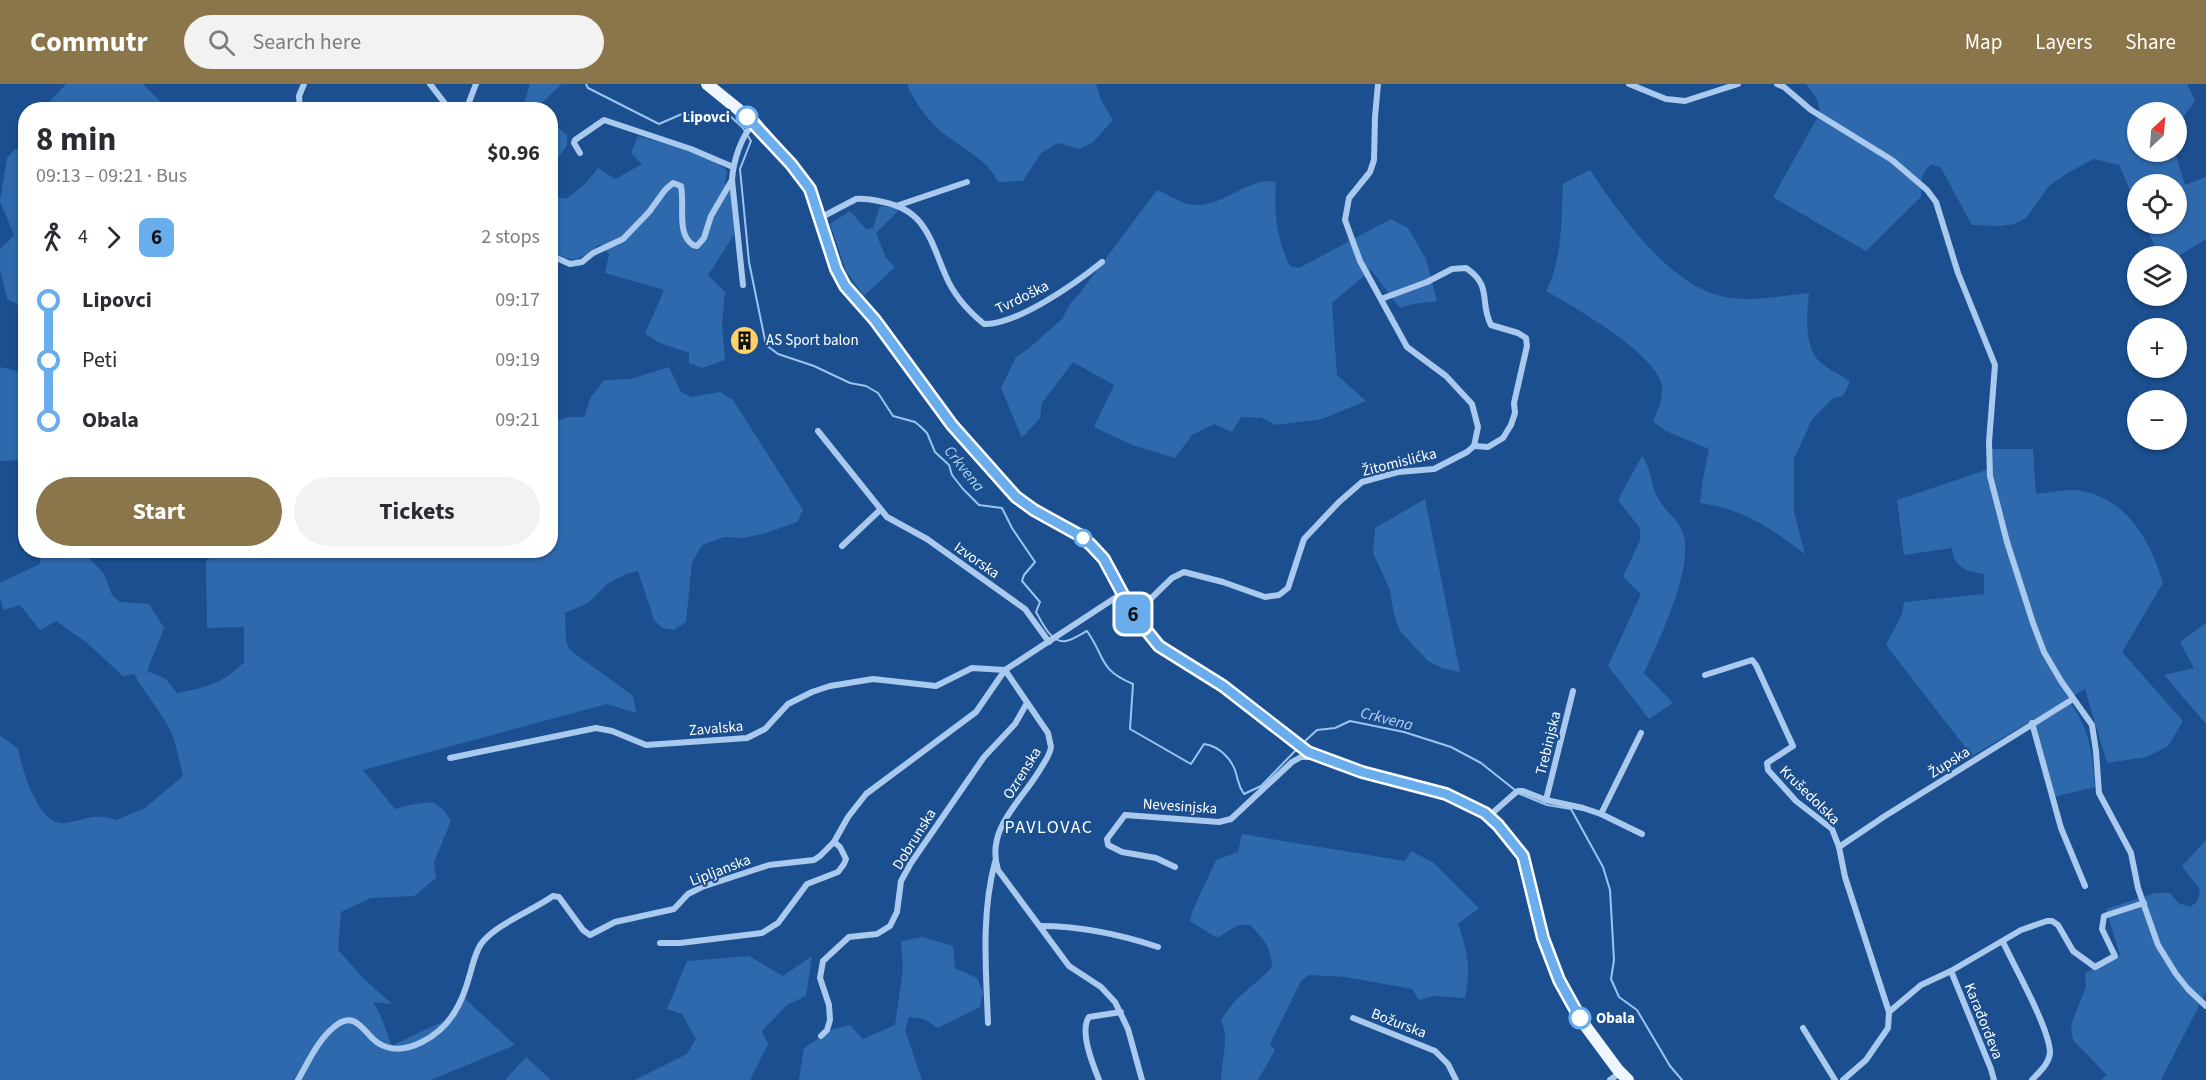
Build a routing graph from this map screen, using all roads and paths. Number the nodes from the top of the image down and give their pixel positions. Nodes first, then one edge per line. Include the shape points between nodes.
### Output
1 (304, 84) edge
2 (430, 84) edge
3 (476, 84) edge
4 (1378, 84) edge
5 (1629, 84) edge
6 (1738, 84) edge
7 (1777, 84) edge
8 (710, 85) edge
9 (299, 102) edge
10 (444, 102) edge
11 (469, 102) edge
12 (749, 128) junction
13 (580, 153) dead end
14 (733, 166) junction
15 (732, 180) junction
16 (968, 182) dead end
17 (899, 205) junction
18 (820, 218) junction
19 (558, 259) edge
20 (1102, 262) dead end
21 (742, 285) dead end
22 (1381, 299) junction
23 (818, 431) dead end
24 (1473, 446) junction
25 (880, 510) junction
26 (842, 546) dead end
27 (1121, 594) junction
28 (1134, 615) junction
29 (1050, 641) junction
30 (1005, 670) junction
31 (1706, 675) dead end
32 (1573, 692) dead end
33 (2073, 699) junction
34 (1027, 703) junction
35 (2032, 723) junction
36 (1641, 733) dead end
37 (1312, 754) junction
38 (450, 758) dead end
39 (1546, 800) junction
40 (1601, 814) junction
41 (1489, 816) junction
42 (1642, 834) dead end
43 (834, 842) junction
44 (1839, 847) junction
45 (995, 861) junction
46 (1175, 867) dead end
47 (2085, 886) dead end
48 (2144, 903) junction
49 (1040, 926) junction
50 (2003, 942) junction
51 (660, 943) dead end
52 (1158, 947) dead end
53 (1951, 971) junction
54 (2206, 1006) edge
55 (1121, 1012) junction
56 (1889, 1012) junction
57 (1353, 1018) dead end
58 (988, 1023) dead end
59 (1803, 1028) dead end
60 (821, 1036) dead end
61 (1620, 1077) edge
62 (298, 1080) edge
63 (1099, 1080) edge
64 (1142, 1080) edge
65 (1456, 1080) edge
66 (1835, 1080) edge
67 (1843, 1080) edge
68 (1994, 1080) edge
69 (2032, 1080) edge

1 - 9 street
2 - 10 street
3 - 11 street
4 - 22 street via 1374,160 1370,172 1349,198 1346,220 1360,261
5 - 6 street via 1666,99 1685,101
7 - 33 street via 1892,160 1936,202 1958,273 1995,365 1990,476 2007,542 2044,652
8 - 12 main road
12 - 14 street
12 - 18 main road via 810,189
13 - 14 street via 575,140 604,120
14 - 15 street
15 - 19 street via 697,246 684,237 681,186 674,183 622,238 582,262 570,264
15 - 21 street
16 - 17 street
17 - 18 street via 856,199
17 - 20 street, Tvrdoška via 913,213 923,226 962,304 984,324 1016,316
18 - 27 main road via 845,286 875,320 952,425 1016,497 1091,545 1104,559
22 - 24 street via 1407,347 1446,376 1472,404 1478,427
22 - 24 street via 1452,269 1466,268 1481,280 1491,325 1526,338 1511,425 1503,438 1488,447
23 - 25 street, Izvorska
24 - 28 street, Žitomislićka via 1434,469 1398,472 1362,482 1304,539 1288,588 1279,595 1265,597 1184,572 1172,578
25 - 26 street
25 - 29 street, Izvorska via 1025,609
27 - 28 main road
27 - 29 street, Lipljanska
28 - 37 main road via 1159,646 1223,686
29 - 30 street, Lipljanska
30 - 34 street, Ozrenska
30 - 38 street, Zavalska via 972,668 936,686 873,679 830,686 788,704 761,733 747,738 646,745 596,728
30 - 43 street, Lipljanska via 976,712 866,794
31 - 44 street, Krušedolska via 1752,660 1793,746 1767,763 1768,770 1796,801 1832,830
32 - 39 street, Trebinjska
33 - 35 street, Župska
33 - 48 street via 2092,725 2098,793 2131,853
34 - 45 street, Ozrenska via 1048,733 1052,747 1032,784 1001,827
34 - 60 street, Dobrunska via 1015,724 984,757 911,863 901,881 897,912 890,926 877,934 849,937 823,961 820,978 830,1020 828,1030
35 - 44 street, Župska
35 - 47 street via 2061,828
36 - 40 street
37 - 41 main road via 1446,794
37 - 46 street, Nevesinjska via 1292,762 1231,819 1219,822 1125,815 1107,839 1108,845 1122,852 1156,858
39 - 40 street, Trebinjska
39 - 41 street, Trebinjska via 1523,791
40 - 42 street, Trebinjska
41 - 61 main road via 1523,856 1543,938 1559,980
43 - 51 street via 846,859 842,868 807,884 769,930 756,935
43 - 62 street, Lipljanska via 814,860 757,868 688,894 674,909 615,922 590,935 554,896 491,934 481,945 452,1019 436,1034 404,1049 387,1048 357,1022 344,1022 335,1025
44 - 56 street, Krušedolska
45 - 49 street
45 - 58 street, Ozrenska via 985,934
48 - 50 street, Karađorđeva via 2104,916 2102,929 2115,956 2095,967 2073,951 2052,921 2021,930
48 - 54 street via 2166,960
49 - 52 street via 1110,933
49 - 55 street via 1069,966 1101,987
50 - 53 street, Karađorđeva
50 - 69 street via 2048,1041 2048,1061
53 - 56 street, Karađorđeva via 1921,985
53 - 68 street, Karađorđeva
55 - 63 street via 1089,1017 1085,1023 1090,1057
55 - 64 street
56 - 67 street via 1888,1028 1866,1060
57 - 65 street, Božurska via 1435,1051
59 - 66 street

